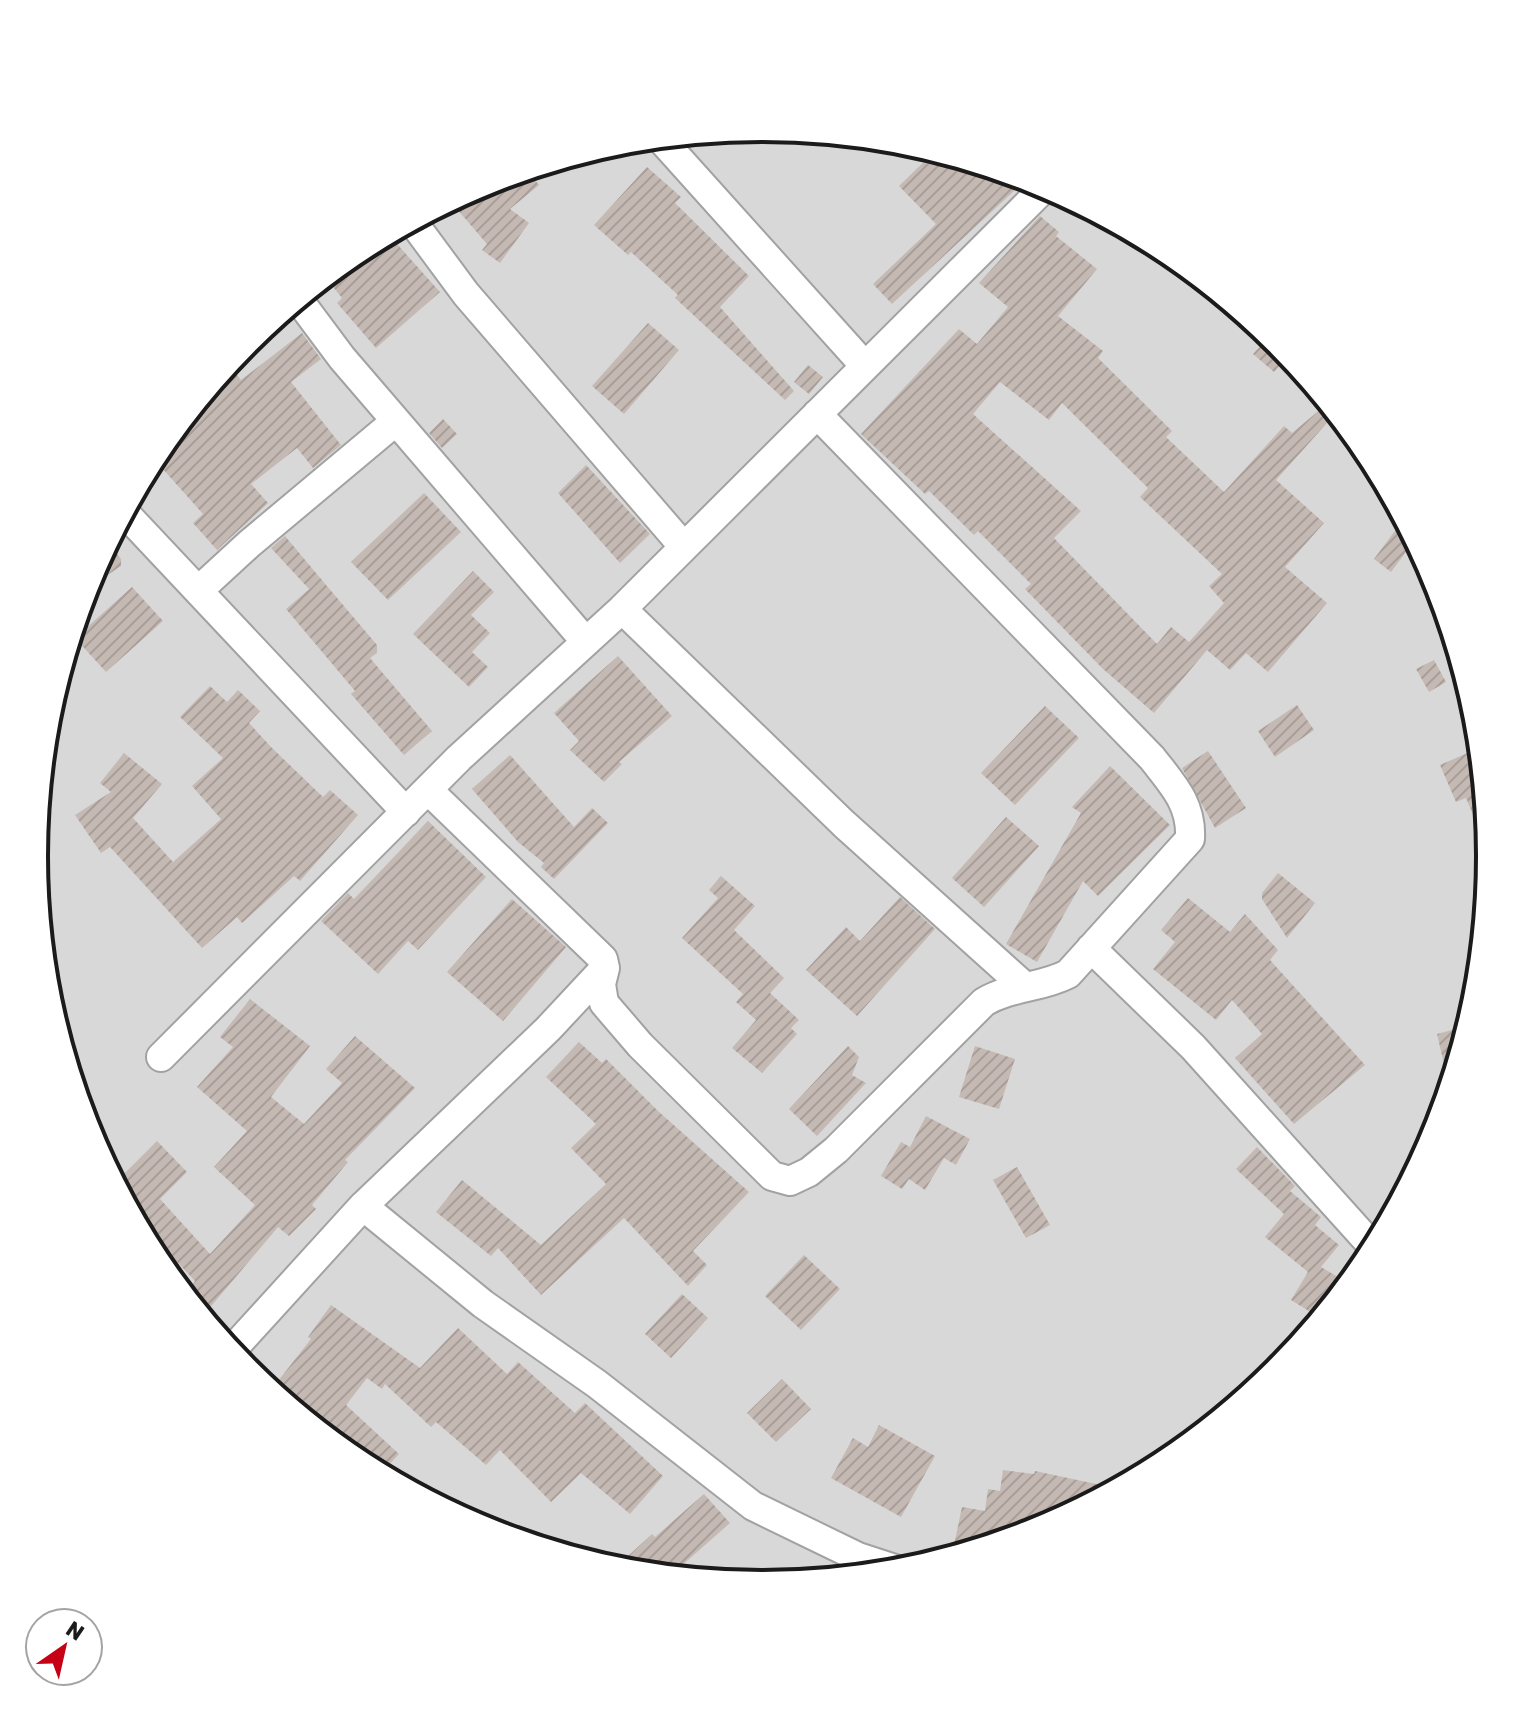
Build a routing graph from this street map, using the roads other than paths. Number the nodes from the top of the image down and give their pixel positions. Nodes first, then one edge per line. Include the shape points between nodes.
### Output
1 (669, 148) edge
2 (1036, 196) edge
3 (418, 230) edge
4 (305, 307) edge
5 (865, 366) junction
6 (817, 414) junction
7 (396, 421) junction
8 (132, 521) edge
9 (684, 547) junction
10 (199, 590) junction
11 (622, 609) junction
12 (586, 642) junction
13 (428, 790) junction
14 (406, 812) junction
15 (1091, 948) junction
16 (605, 968) junction
17 (1024, 986) junction
18 (161, 1057) dead end
19 (363, 1206) junction
20 (1365, 1238) edge
21 (240, 1342) edge
22 (870, 1561) edge

1 - 5 street
2 - 5 street
3 - 9 street via 466,294
4 - 7 street
5 - 6 street
6 - 9 street
6 - 15 street via 1152,758 1185,799 1190,839
7 - 10 street
7 - 12 street
8 - 10 street
9 - 11 street
10 - 14 street
11 - 12 street
11 - 17 street via 844,824
12 - 13 street
13 - 14 street
13 - 16 street via 589,943
14 - 18 street
15 - 17 street via 1068,974 1051,983
15 - 20 street via 1193,1047
16 - 17 street via 604,1003 640,1045 772,1176 790,1181 836,1150 984,1002
16 - 19 street
19 - 21 street
19 - 22 street via 483,1304 597,1384 753,1506

